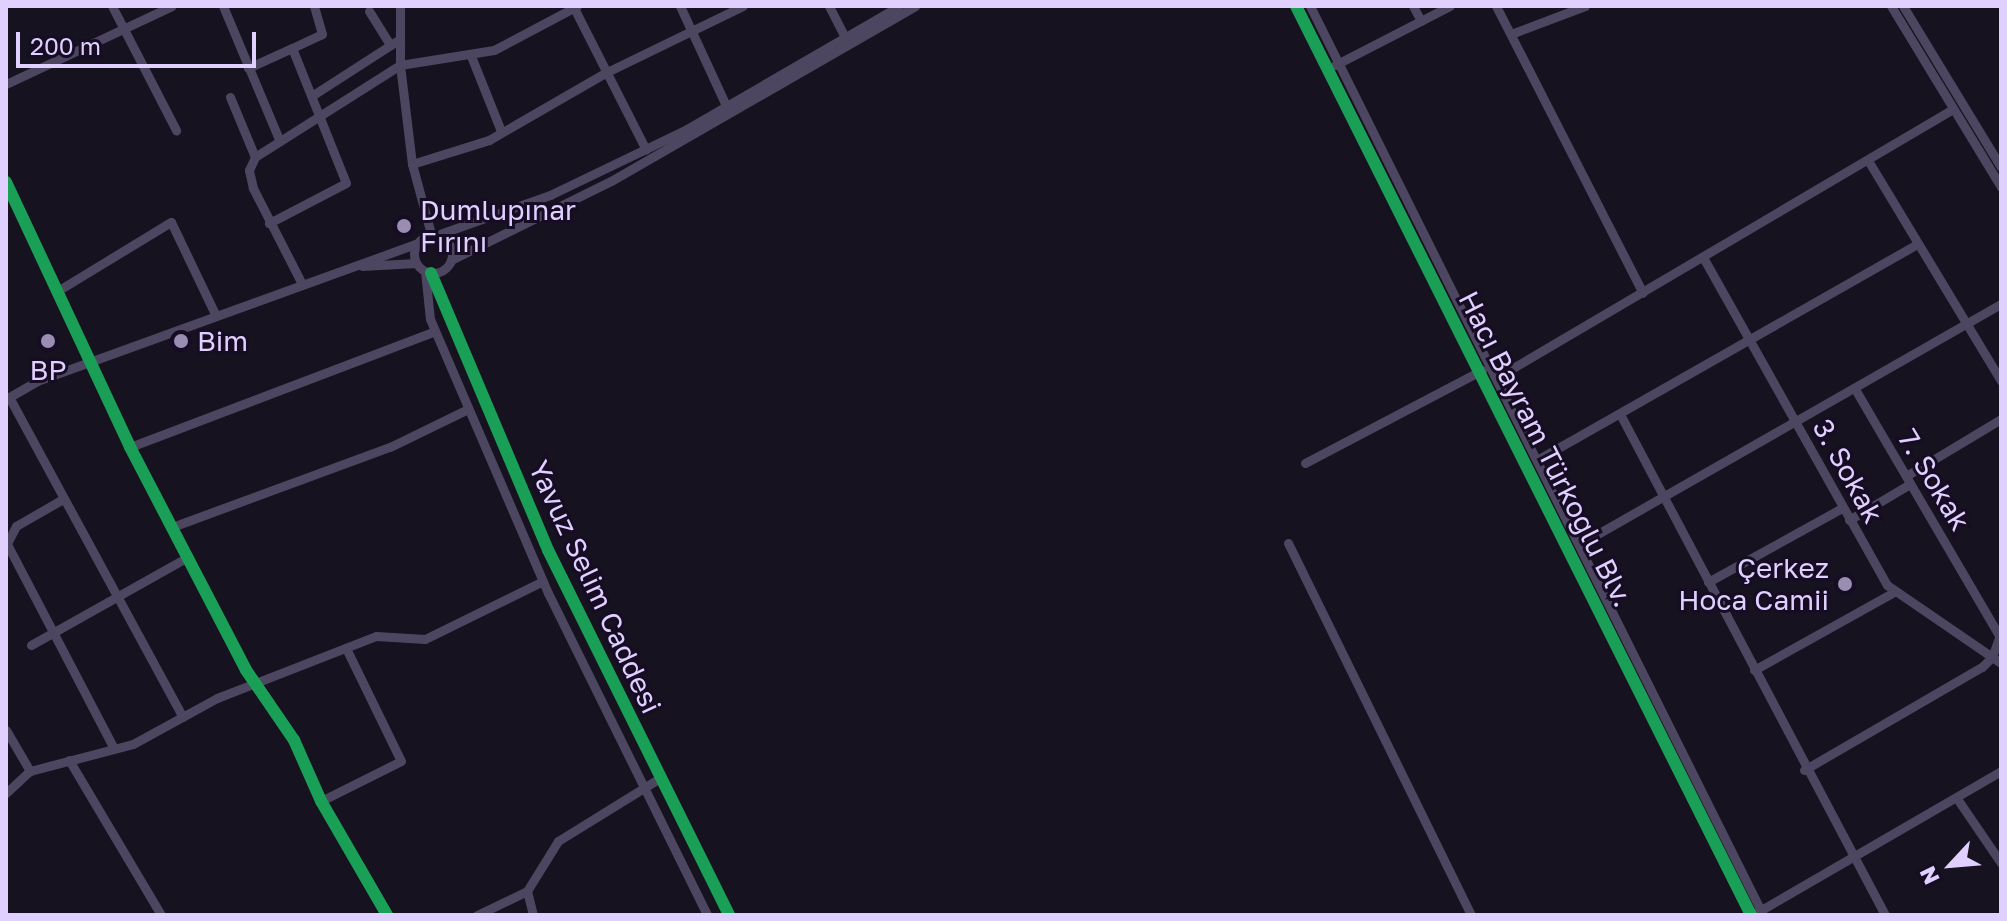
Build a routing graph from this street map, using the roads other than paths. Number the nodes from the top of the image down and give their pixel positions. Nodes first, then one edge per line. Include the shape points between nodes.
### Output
1 (112, 6) edge
2 (172, 6) edge
3 (223, 6) edge
4 (314, 6) edge
5 (400, 6) edge
6 (680, 6) edge
7 (743, 6) edge
8 (829, 6) edge
9 (899, 6) edge
10 (915, 6) edge
11 (1296, 6) edge
12 (1310, 6) edge
13 (1413, 6) edge
14 (1450, 6) edge
15 (1496, 6) edge
16 (1585, 6) edge
17 (1891, 6) edge
18 (1903, 6) edge
19 (575, 7) edge
20 (369, 11) dead end
21 (1421, 21) junction
22 (123, 30) junction
23 (690, 34) junction
24 (1511, 34) junction
25 (845, 38) junction
26 (400, 39) junction
27 (388, 42) junction
28 (292, 48) junction
29 (471, 56) junction
30 (1338, 63) junction
31 (400, 65) junction
32 (248, 68) junction
33 (1327, 68) junction
34 (607, 72) junction
35 (6, 84) edge
36 (313, 95) junction
37 (229, 97) dead end
38 (1953, 109) junction
39 (728, 111) junction
40 (321, 114) junction
41 (176, 130) dead end
42 (501, 131) junction
43 (279, 139) junction
44 (646, 150) junction
45 (255, 157) junction
46 (1869, 162) junction
47 (412, 164) junction
48 (2001, 167) edge
49 (6, 182) edge
50 (2001, 187) edge
51 (269, 223) junction
52 (434, 235) junction
53 (416, 244) junction
54 (1918, 244) junction
55 (1704, 259) junction
56 (451, 260) junction
57 (416, 263) junction
58 (358, 266) junction
59 (428, 272) junction
60 (301, 282) junction
61 (59, 290) junction
62 (1643, 293) junction
63 (2001, 304) edge
64 (215, 314) junction
65 (1967, 326) junction
66 (435, 331) junction
67 (1748, 338) junction
68 (86, 363) junction
69 (1485, 368) junction
70 (1496, 378) junction
71 (2001, 381) edge
72 (1855, 389) junction
73 (8, 398) edge
74 (468, 409) junction
75 (1620, 414) junction
76 (2001, 419) edge
77 (1796, 423) junction
78 (130, 447) junction
79 (1537, 460) junction
80 (1305, 463) dead end
81 (1908, 480) junction
82 (1662, 496) junction
83 (63, 499) junction
84 (1842, 508) junction
85 (1849, 520) junction
86 (172, 527) junction
87 (1288, 543) dead end
88 (1580, 544) junction
89 (7, 548) edge
90 (188, 557) junction
91 (543, 581) junction
92 (1708, 582) junction
93 (1894, 592) junction
94 (117, 596) junction
95 (55, 630) junction
96 (2000, 634) edge
97 (31, 645) dead end
98 (346, 648) junction
99 (1997, 660) edge
100 (1754, 670) junction
101 (258, 682) junction
102 (183, 717) junction
103 (6, 730) edge
104 (113, 747) junction
105 (69, 760) junction
106 (1804, 770) junction
107 (30, 771) junction
108 (2001, 771) edge
109 (660, 778) junction
110 (642, 789) junction
111 (6, 793) edge
112 (1958, 800) junction
113 (321, 801) junction
114 (1852, 860) junction
115 (2001, 863) edge
116 (527, 891) junction
117 (1757, 914) edge
118 (161, 915) edge
119 (387, 915) edge
120 (477, 915) edge
121 (533, 915) edge
122 (707, 915) edge
123 (729, 915) edge
124 (1471, 915) edge
125 (1885, 915) edge

1 - 22 street
2 - 22 street
3 - 32 street
4 - 28 street via 322,34
5 - 26 street
6 - 23 street
7 - 23 street
8 - 25 street
9 - 25 street
10 - 39 street
11 - 33 street, Hacı Bayram Türkoğlu Blv.
12 - 30 street, Hacı Bayram Türkoğlu Blv.
13 - 21 street
14 - 21 street
15 - 24 street
16 - 24 street
17 - 38 street
18 - 48 street
19 - 29 street via 529,34
19 - 34 street
20 - 27 street
21 - 30 street
22 - 35 street
22 - 41 street
23 - 34 street
23 - 39 street
24 - 62 street
25 - 39 street
26 - 27 street
26 - 31 street
27 - 36 street
28 - 32 street
28 - 36 street
29 - 31 street
29 - 42 street
30 - 33 street
30 - 69 street, Hacı Bayram Türkoğlu Blv.
31 - 40 street
31 - 47 street
32 - 43 street
33 - 69 street, Hacı Bayram Türkoğlu Blv.
34 - 42 street
34 - 44 street
36 - 40 street
37 - 45 street
38 - 46 street
38 - 50 street
39 - 44 street
39 - 56 street via 510,234
40 - 43 street
40 - 51 street via 346,183
42 - 47 street
43 - 45 street
44 - 52 street via 550,195
45 - 51 street via 249,170
46 - 54 street
46 - 55 street
47 - 52 street
49 - 61 street
51 - 60 street
52 - 53 street
52 - 56 street via 451,248
53 - 57 street
53 - 58 street
54 - 65 street
54 - 67 street
55 - 62 street
55 - 67 street, 3. Sokak
56 - 59 street via 443,270
57 - 58 street
57 - 59 street
58 - 60 street
59 - 66 street, Yavuz Selim Caddesi via 425,303
59 - 109 street, Yavuz Selim Caddesi via 548,550
60 - 64 street
61 - 64 street via 171,222
61 - 68 street
62 - 70 street
63 - 65 street
64 - 68 street
65 - 71 street
65 - 72 street
66 - 74 street, Yavuz Selim Caddesi
66 - 78 street
67 - 75 street
67 - 77 street, 3. Sokak
68 - 73 street
68 - 78 street
69 - 70 street, Hacı Bayram Türkoğlu Blv.
69 - 80 street
69 - 117 street, Hacı Bayram Türkoğlu Blv.
70 - 79 street, Hacı Bayram Türkoğlu Blv.
72 - 77 street
72 - 81 street, 7. Sokak
73 - 83 street
74 - 86 street via 390,447
74 - 91 street, Yavuz Selim Caddesi
75 - 79 street
75 - 82 street
76 - 81 street
77 - 82 street
77 - 84 street, 3. Sokak
78 - 86 street
79 - 88 street, Hacı Bayram Türkoğlu Blv.
81 - 85 street
81 - 96 street, 7. Sokak
82 - 88 street
82 - 92 street
83 - 89 street via 16,526
83 - 94 street
84 - 85 street, 3. Sokak
84 - 92 street
85 - 93 street, 3. Sokak
86 - 90 street
87 - 124 street
88 - 117 street, Hacı Bayram Türkoğlu Blv.
89 - 95 street
90 - 94 street
90 - 101 street via 246,670
91 - 98 street via 425,639 376,636
91 - 110 street, Yavuz Selim Caddesi
92 - 100 street
93 - 99 street, 3. Sokak
93 - 100 street
94 - 95 street
94 - 102 street
95 - 97 street
95 - 104 street
96 - 99 street
98 - 101 street
98 - 113 street via 401,761
99 - 106 street
100 - 106 street
101 - 102 street
101 - 113 street via 294,740
102 - 104 street via 133,744
103 - 107 street
104 - 105 street
105 - 107 street
105 - 118 street
106 - 114 street
107 - 111 street
108 - 112 street
109 - 110 street
109 - 123 street, Yavuz Selim Caddesi
110 - 116 street via 558,841
110 - 122 street, Yavuz Selim Caddesi
112 - 114 street
112 - 115 street
113 - 119 street
114 - 117 street
114 - 125 street
116 - 120 street
116 - 121 street

